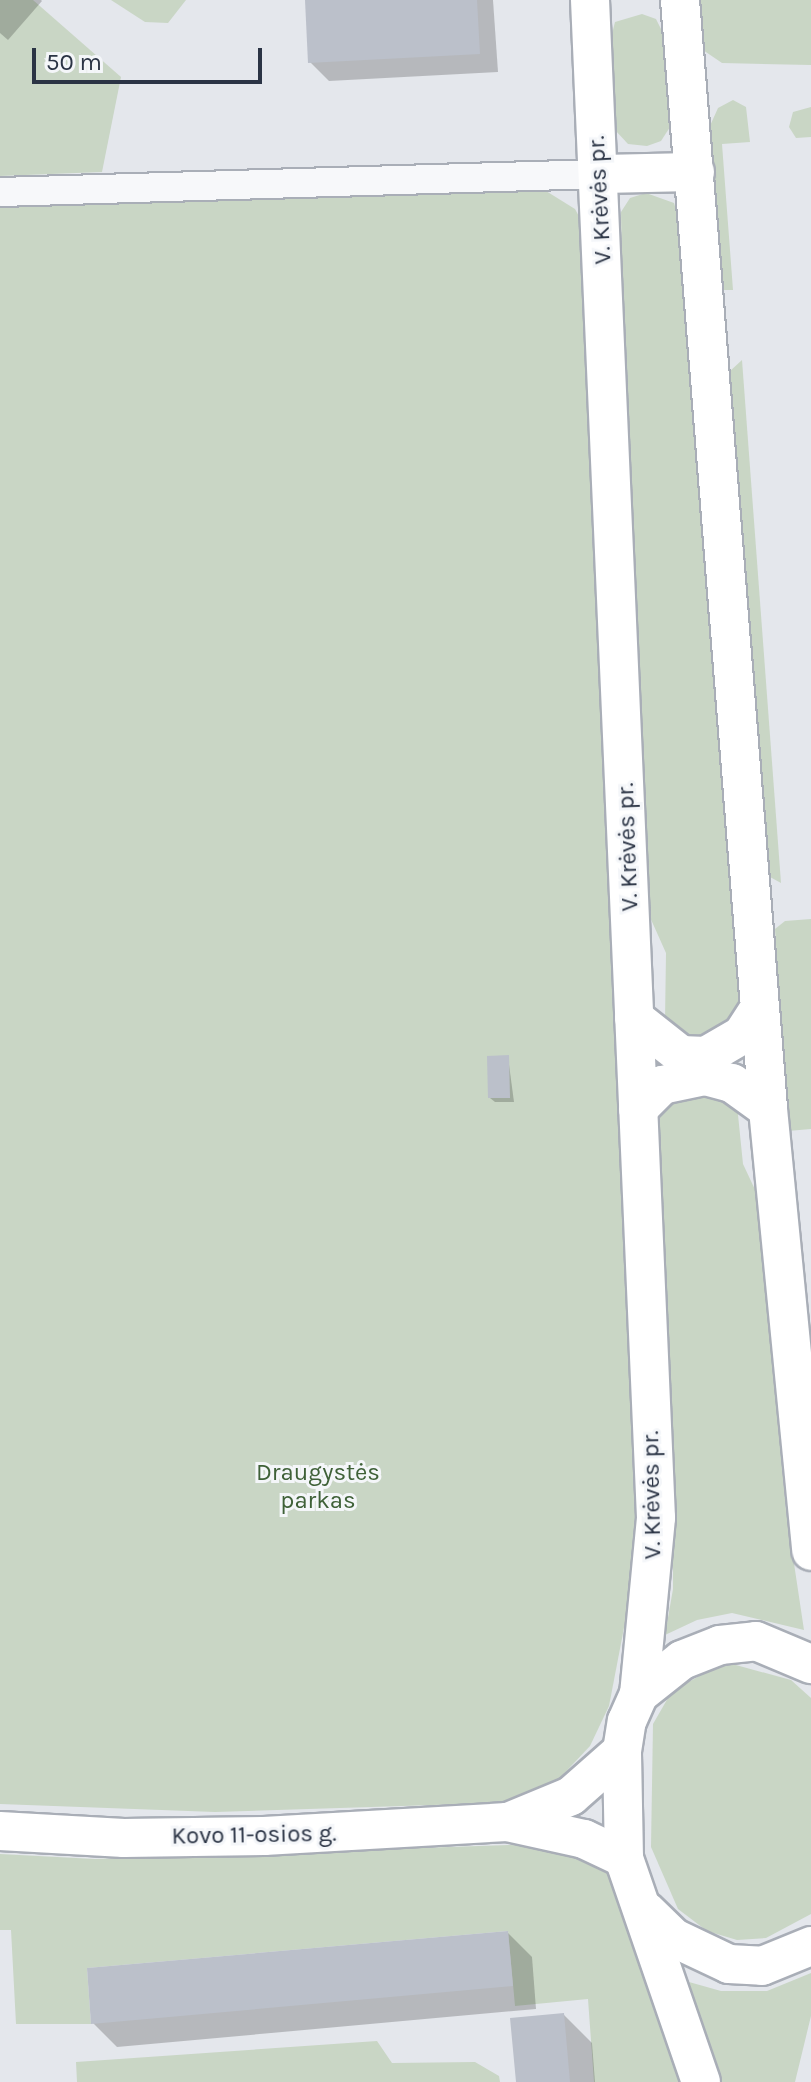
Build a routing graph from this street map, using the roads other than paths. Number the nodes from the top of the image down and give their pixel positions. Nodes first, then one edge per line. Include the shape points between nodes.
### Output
1 (590, 0) edge
2 (680, 0) edge
3 (695, 172) junction
4 (599, 174) junction
5 (0, 192) edge
6 (760, 1007) junction
7 (634, 1018) junction
8 (638, 1109) junction
9 (768, 1109) junction
10 (811, 1551) edge
11 (811, 1664) edge
12 (639, 1694) junction
13 (622, 1751) junction
14 (507, 1822) junction
15 (0, 1831) edge
16 (624, 1858) junction
17 (642, 1906) junction
18 (811, 1946) edge
19 (701, 2082) edge

1 - 4 main road, V. Krėvės pr.
2 - 3 main road
3 - 4 main road
3 - 6 main road
4 - 5 street
4 - 7 main road, V. Krėvės pr.
6 - 7 main road via 742,1035 706,1056 681,1055
6 - 9 main road
7 - 8 main road, V. Krėvės pr.
8 - 9 main road via 662,1085 705,1076 732,1083
8 - 12 main road, V. Krėvės pr. via 656,1518
9 - 10 main road
11 - 12 main road via 756,1641 720,1645 682,1660
12 - 13 main road, V. Krėvės pr.
13 - 14 main road, Kovo 11-osios g. via 571,1796
13 - 16 main road
14 - 15 main road, Kovo 11-osios g. via 264,1836 124,1838
14 - 16 main road, Kovo 11-osios g. via 584,1839
16 - 17 main road
17 - 18 main road via 674,1938 729,1964 762,1966
17 - 19 main road

